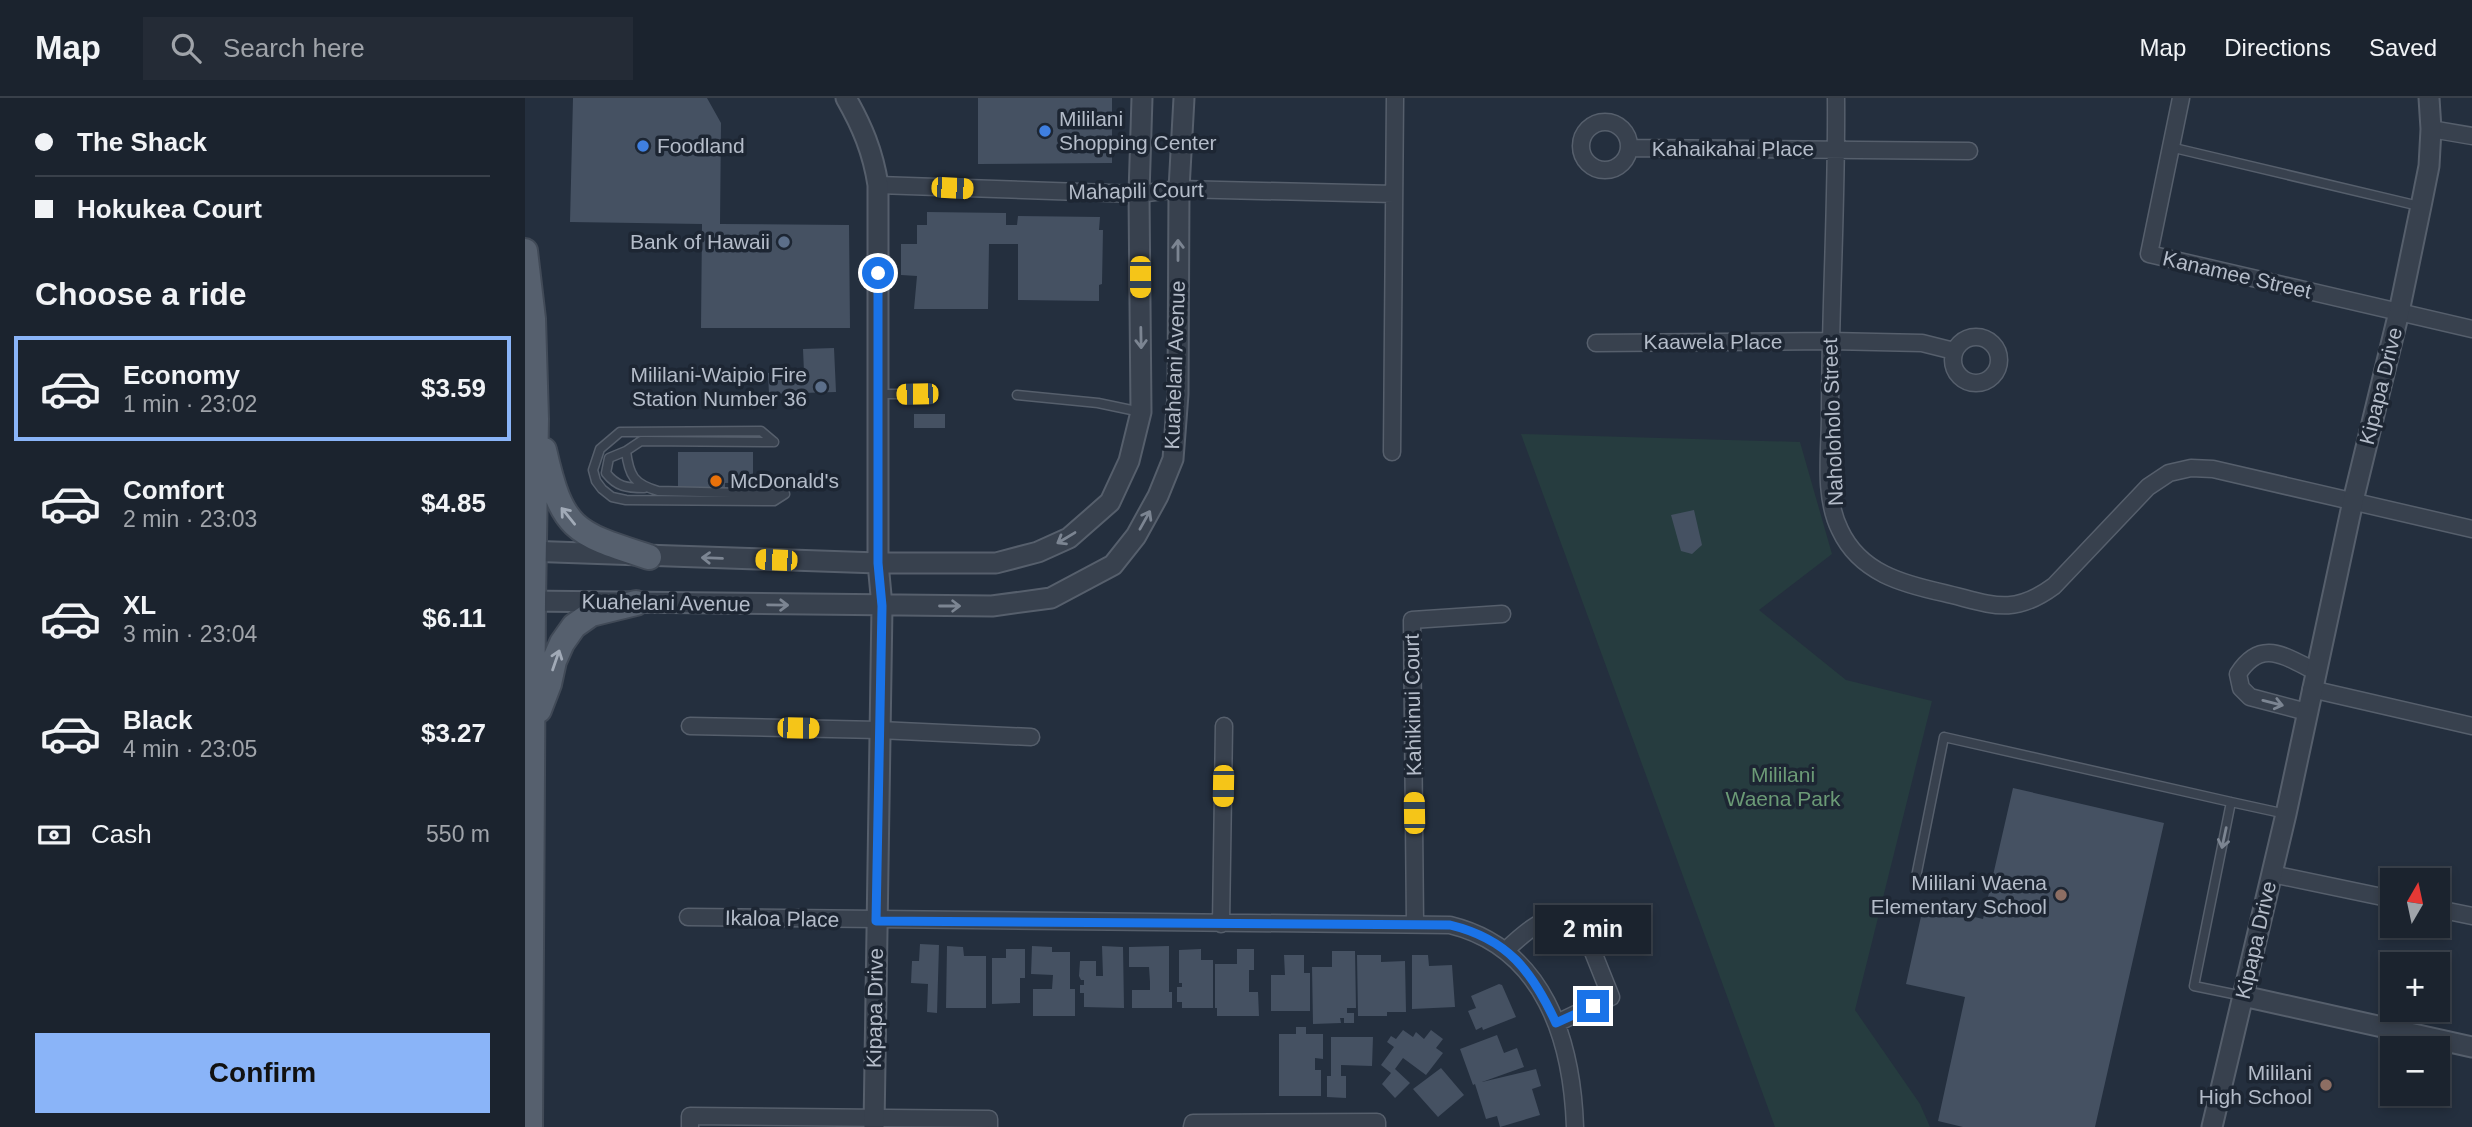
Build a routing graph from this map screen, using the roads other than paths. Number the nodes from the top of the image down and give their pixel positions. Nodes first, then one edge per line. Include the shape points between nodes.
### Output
1 (846, 98) edge
2 (1142, 98) edge
3 (1184, 98) edge
4 (1395, 98) edge
5 (1836, 98) edge
6 (2181, 98) edge
7 (2429, 98) edge
8 (2431, 129) junction
9 (2472, 136) edge
10 (2170, 146) junction
11 (1630, 148) dead end
12 (1837, 149) junction
13 (1969, 151) dead end
14 (877, 185) junction
15 (1179, 189) junction
16 (1139, 194) junction
17 (1394, 194) junction
18 (2421, 206) junction
19 (525, 251) edge
20 (2399, 312) junction
21 (2472, 329) edge
22 (1830, 341) junction
23 (1596, 342) dead end
24 (1954, 351) dead end
25 (878, 394) junction
26 (917, 394) dead end
27 (1017, 395) dead end
28 (1141, 412) junction
29 (536, 419) junction
30 (626, 451) junction
31 (1392, 452) dead end
32 (645, 487) junction
33 (2353, 501) junction
34 (2472, 529) edge
35 (530, 551) edge
36 (649, 556) junction
37 (878, 563) junction
38 (529, 601) edge
39 (636, 603) junction
40 (882, 606) junction
41 (1502, 614) dead end
42 (2313, 680) junction
43 (2307, 712) junction
44 (533, 724) junction
45 (690, 726) dead end
46 (1224, 726) dead end
47 (2472, 726) edge
48 (879, 730) junction
49 (1031, 737) dead end
50 (2231, 802) junction
51 (2286, 814) junction
52 (2272, 874) junction
53 (1916, 877) dead end
54 (2380, 896) edge
55 (2450, 911) edge
56 (2472, 916) edge
57 (688, 917) dead end
58 (876, 921) junction
59 (1415, 923) junction
60 (1221, 924) junction
61 (1505, 951) junction
62 (2243, 996) junction
63 (1556, 1023) junction
64 (2472, 1047) edge
65 (874, 1122) edge
66 (530, 1127) edge
67 (689, 1127) edge
68 (989, 1127) edge
69 (1192, 1127) edge
70 (1377, 1127) edge
71 (1575, 1127) edge
72 (2212, 1127) edge

1 - 14 street, Kipapa Drive via 864,130
2 - 16 street, Kuahelani Avenue
3 - 15 street, Kuahelani Avenue
4 - 17 street
5 - 12 street, Naholoholo Street
6 - 10 street, Kanamee Street
7 - 8 street, Kipapa Drive
8 - 9 street
8 - 18 street, Kipapa Drive
10 - 18 lane
10 - 20 street, Kanamee Street via 2149,254
11 - 12 street, Kahaikahai Place
12 - 13 street, Kahaikahai Place
12 - 22 street, Naholoholo Street
14 - 16 street, Mahapili Court
14 - 25 street, Kipapa Drive
15 - 16 street, Mahapili Court
15 - 17 street, Mahapili Court
40 -> 15 street, Kuahelani Avenue via 992,606 1051,598 1113,565 1136,536 1173,459 1178,394
16 -> 28 street, Kuahelani Avenue
17 - 31 street
18 - 20 street, Kipapa Drive
19 - 29 main road via 533,319
20 - 21 street
20 - 33 street, Kipapa Drive
22 - 23 street, Kaawela Place
22 - 24 street, Kaawela Place via 1922,343
22 - 33 street, Naholoholo Street via 1830,501 1840,531 1857,555 1896,581 2016,606 2054,586 2148,487 2169,473 2191,468
25 - 26 lane
25 - 37 street, Kipapa Drive
27 - 28 lane
28 -> 37 street, Kuahelani Avenue via 1129,461 1110,502 1069,538 996,563
29 - 35 main road
36 -> 29 main road via 594,538 559,506
30 - 32 lane via 632,477
30 - 32 lane via 609,458 606,473 617,485
30 - 32 lane via 641,441 773,442 761,431 620,432 600,449 593,470 596,481 612,497 626,500 774,501 785,494
33 - 34 street, Naholoholo Street
33 - 42 street, Kipapa Drive
35 - 36 street, Kuahelani Avenue
35 - 38 main road
37 -> 36 street, Kuahelani Avenue
37 - 40 street, Kipapa Drive
38 - 39 street, Kuahelani Avenue
38 - 44 main road
39 -> 40 street, Kuahelani Avenue
44 -> 39 main road via 554,661 574,626 591,614
40 - 48 street, Kipapa Drive
41 - 59 street, Kahikinui Court via 1412,620
42 - 43 street, Kipapa Drive
42 -> 43 street via 2277,653 2255,654 2238,674 2241,688 2250,697
42 - 47 street
43 - 51 street, Kipapa Drive
44 - 66 main road
45 - 48 street
46 - 60 street
48 - 49 street
48 - 58 street, Kipapa Drive
50 - 51 lane
50 - 53 lane via 1944,737
50 -> 62 lane via 2194,986
51 - 52 street, Kipapa Drive
52 - 54 street
52 - 62 street, Kipapa Drive
55 - 56 street
57 - 58 street, Ikaloa Place
58 - 60 street, Ikaloa Place
58 - 65 street, Kipapa Drive
59 - 60 street, Ikaloa Place
59 - 61 street, Ikaloa Place via 1470,930
61 - 63 street, Ikaloa Place via 1541,989
61 - 63 street via 1528,929 1549,918 1575,914 1581,922 1611,997
62 - 64 street
62 - 72 street, Kipapa Drive
63 - 71 street, Ikaloa Place via 1573,1091
65 - 67 street via 690,1116
65 - 68 street via 989,1119
69 - 70 street via 1193,1123 1377,1122

